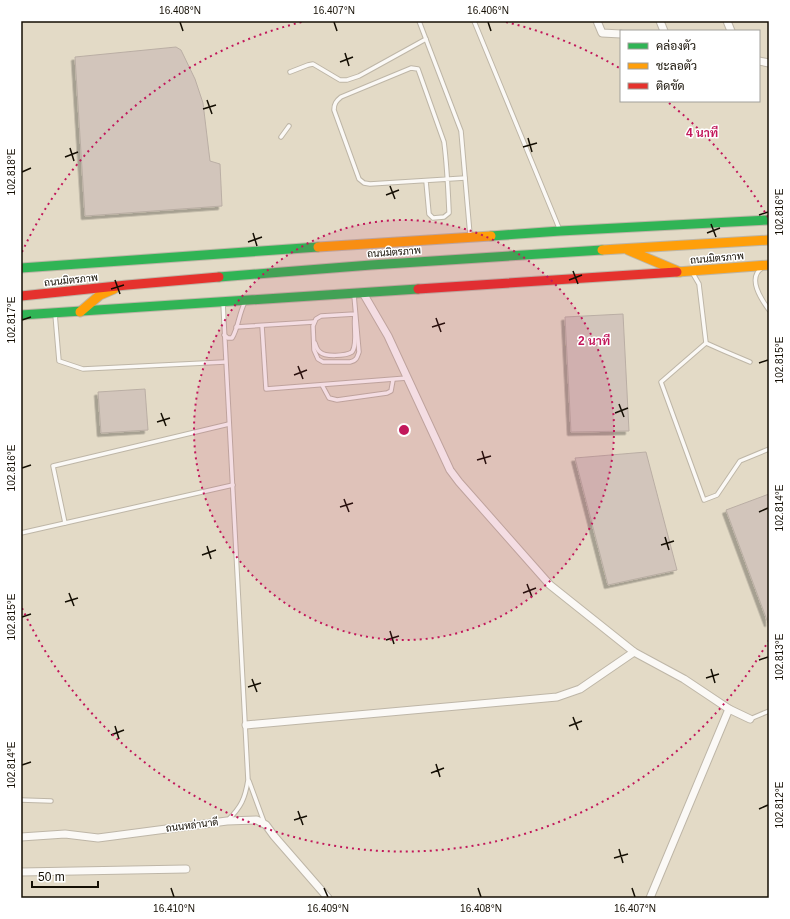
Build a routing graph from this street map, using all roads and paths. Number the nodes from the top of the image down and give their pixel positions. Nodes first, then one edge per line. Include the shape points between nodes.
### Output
1 (419, 21) edge
2 (474, 21) edge
3 (597, 21) edge
4 (620, 34) edge
5 (426, 39) junction
6 (290, 72) dead end
7 (289, 126) dead end
8 (281, 137) dead end
9 (465, 178) junction
10 (447, 179) junction
11 (426, 181) junction
12 (769, 220) edge
13 (560, 231) junction
14 (470, 238) junction
15 (769, 240) edge
16 (627, 249) junction
17 (769, 265) edge
18 (21, 268) edge
19 (691, 271) junction
20 (680, 272) junction
21 (127, 285) junction
22 (359, 293) junction
23 (21, 296) edge
24 (245, 301) junction
25 (223, 302) junction
26 (769, 310) edge
27 (80, 312) junction
28 (55, 313) junction
29 (356, 314) junction
30 (21, 315) edge
31 (314, 322) junction
32 (262, 326) junction
33 (236, 327) junction
34 (224, 335) junction
35 (314, 340) junction
36 (706, 343) junction
37 (226, 362) junction
38 (750, 362) dead end
39 (407, 378) junction
40 (393, 380) junction
41 (322, 385) junction
42 (229, 424) junction
43 (769, 449) edge
44 (233, 485) junction
45 (65, 523) junction
46 (21, 533) edge
47 (634, 652) junction
48 (729, 709) junction
49 (769, 711) edge
50 (750, 719) joint
51 (246, 725) junction
52 (248, 780) junction
53 (21, 800) edge
54 (51, 801) dead end
55 (227, 821) junction
56 (266, 825) junction
57 (21, 837) edge
58 (186, 869) dead end
59 (21, 872) edge
60 (328, 898) edge
61 (650, 898) edge

1 - 5 lane
2 - 13 lane
3 - 4 street via 602,33
5 - 6 lane via 359,76 346,80 340,80 313,64
5 - 9 lane via 461,131
7 - 8 lane
9 - 10 lane
9 - 14 lane
10 - 11 lane
10 - 11 lane via 449,213 444,217 433,218 429,214
10 - 11 lane via 443,138 418,69 411,68 337,100 334,110 362,182 370,184
12 - 13 main road, ถนนมิตรภาพ
13 - 14 main road, ถนนมิตรภาพ
14 - 18 main road, ถนนมิตรภาพ
15 - 16 main road, ถนนมิตรภาพ
16 - 20 main road
16 - 21 main road, ถนนมิตรภาพ via 371,264
17 - 19 main road, ถนนมิตรภาพ
17 - 26 lane via 758,271 755,280 758,293
19 - 20 main road, ถนนมิตรภาพ
19 - 36 lane via 699,284
20 - 22 main road, ถนนมิตรภาพ
21 - 23 main road, ถนนมิตรภาพ
21 - 27 main road via 100,295
22 - 24 main road, ถนนมิตรภาพ
22 - 29 lane
22 - 39 street via 388,336
24 - 25 main road, ถนนมิตรภาพ
24 - 33 lane
25 - 27 main road, ถนนมิตรภาพ
25 - 34 lane
27 - 28 main road, ถนนมิตรภาพ
28 - 30 main road, ถนนมิตรภาพ
28 - 37 lane via 59,361 83,369
29 - 31 lane via 321,316
29 - 35 lane via 355,347 352,352 344,355 325,355 318,351
29 - 35 lane via 359,352 354,361 320,361 314,350
31 - 32 lane
31 - 35 lane
32 - 33 lane
32 - 41 lane via 266,389
33 - 34 lane via 232,338
34 - 37 lane
36 - 38 lane
36 - 43 lane via 661,382 704,500 717,495 740,461
37 - 42 lane
39 - 40 lane
39 - 47 street via 450,470 459,482 550,585
40 - 41 lane
40 - 41 lane via 391,391 387,393 337,400 329,398
42 - 44 lane
42 - 45 lane via 53,466
44 - 45 lane
44 - 51 lane
45 - 46 lane
47 - 48 street via 684,679
47 - 51 street via 580,689 557,696
48 - 50 street
48 - 61 street
49 - 50 lane
51 - 52 lane
52 - 55 lane via 241,805
52 - 56 lane
53 - 54 lane
55 - 56 street, ถนนหล่านาดี via 257,820
55 - 57 street, ถนนหล่านาดี via 98,838 65,834
56 - 60 street
58 - 59 street

